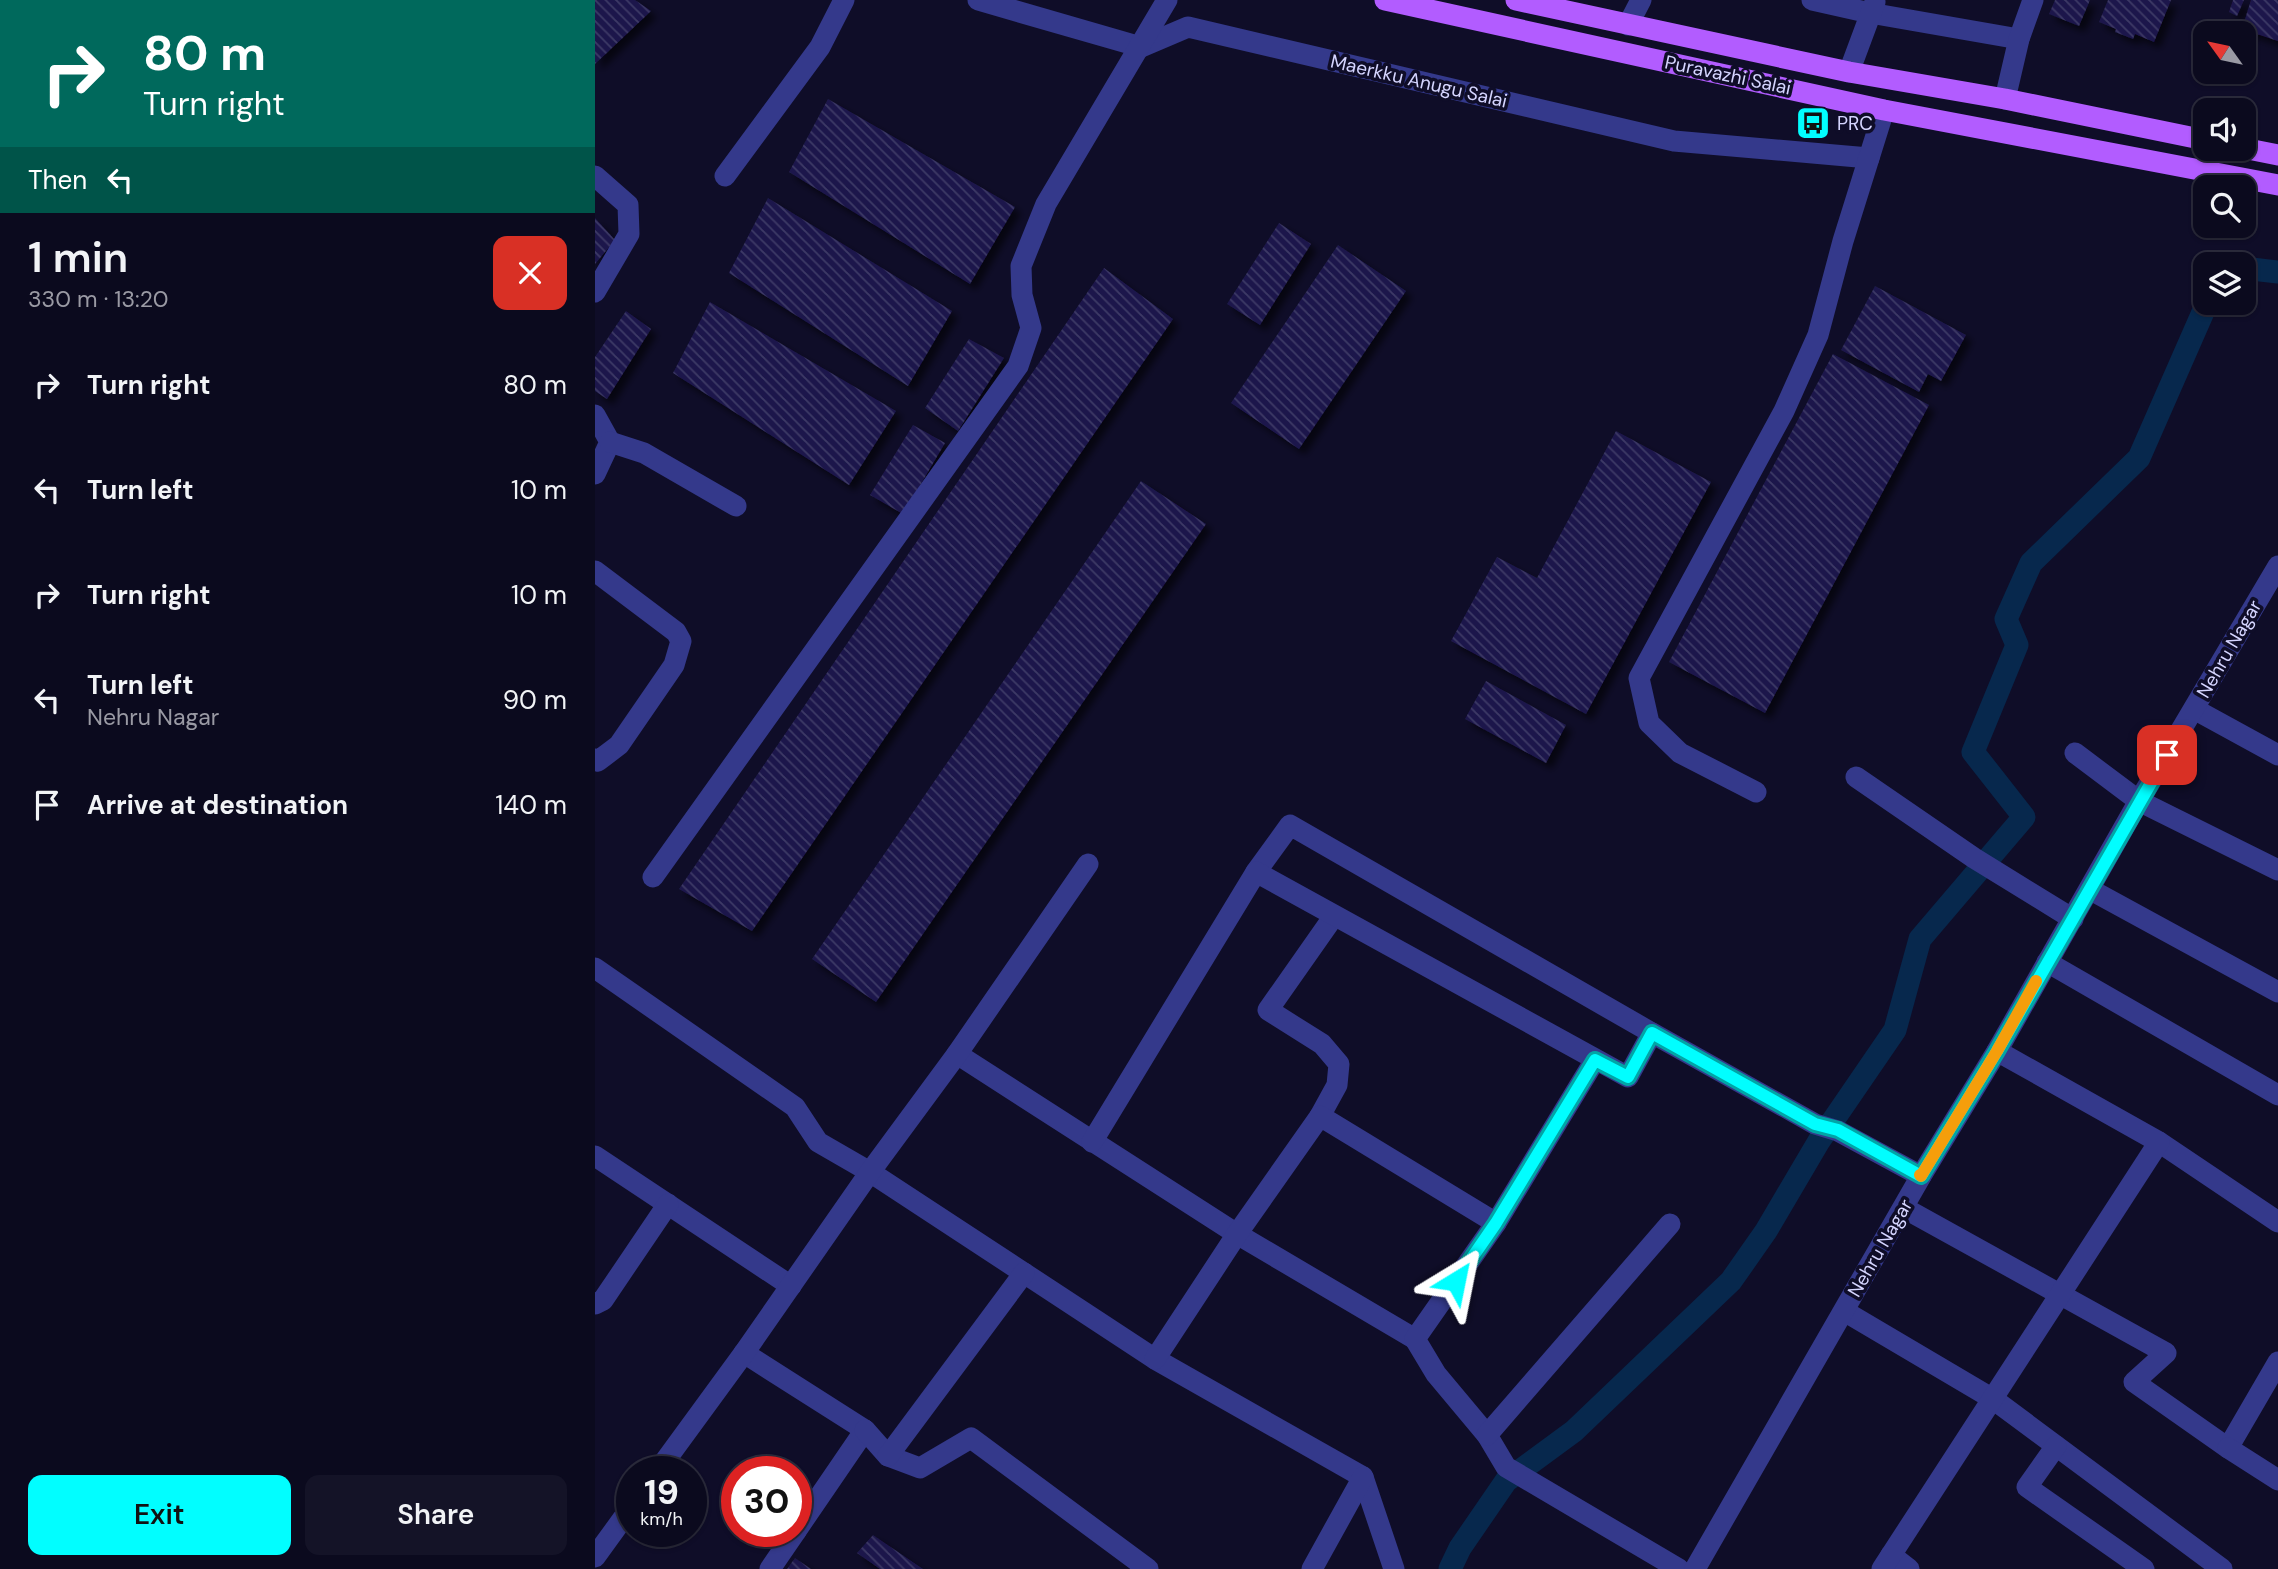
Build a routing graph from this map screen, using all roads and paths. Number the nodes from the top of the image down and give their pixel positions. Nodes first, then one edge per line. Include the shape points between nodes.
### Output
1 (845, 0) edge
2 (978, 0) edge
3 (1167, 0) edge
4 (1385, 0) edge
5 (1516, 0) edge
6 (1641, 0) edge
7 (1812, 0) edge
8 (2033, 0) edge
9 (1873, 6) edge
10 (1628, 25) junction
11 (2019, 39) junction
12 (1141, 47) junction
13 (1849, 72) junction
14 (2005, 99) junction
15 (1884, 110) junction
16 (2193, 138) edge
17 (2256, 151) edge
18 (2278, 155) edge
19 (1869, 158) junction
20 (595, 176) edge
21 (725, 176) dead end
22 (2278, 185) edge
23 (595, 292) edge
24 (595, 415) edge
25 (610, 442) junction
26 (595, 474) edge
27 (736, 506) dead end
28 (2278, 566) edge
29 (595, 571) edge
30 (2194, 709) junction
31 (2075, 753) dead end
32 (2278, 755) edge
33 (595, 759) edge
34 (1856, 777) dead end
35 (1756, 792) dead end
36 (2139, 801) junction
37 (1088, 864) dead end
38 (2278, 870) edge
39 (1256, 872) junction
40 (653, 877) dead end
41 (2091, 890) junction
42 (1334, 916) junction
43 (2073, 919) junction
44 (2047, 962) junction
45 (595, 968) edge
46 (2278, 992) edge
47 (1652, 1033) junction
48 (1997, 1051) junction
49 (957, 1054) junction
50 (1595, 1060) junction
51 (2278, 1095) edge
52 (1320, 1116) junction
53 (1092, 1142) junction
54 (2159, 1142) junction
55 (595, 1156) edge
56 (870, 1172) junction
57 (1921, 1176) junction
58 (667, 1205) junction
59 (1904, 1208) junction
60 (2278, 1222) edge
61 (1496, 1223) junction
62 (1669, 1224) dead end
63 (1237, 1234) junction
64 (1024, 1273) junction
65 (791, 1286) junction
66 (2061, 1293) junction
67 (595, 1304) edge
68 (1844, 1311) junction
69 (1415, 1339) junction
70 (744, 1353) junction
71 (1155, 1359) junction
72 (2278, 1362) edge
73 (1993, 1399) junction
74 (865, 1430) junction
75 (1486, 1435) junction
76 (2056, 1446) junction
77 (2228, 1448) junction
78 (669, 1456) edge
79 (888, 1457) junction
80 (1363, 1477) junction
81 (2278, 1480) edge
82 (812, 1508) edge
83 (616, 1528) edge
84 (785, 1547) edge
85 (595, 1557) edge
86 (1886, 1562) edge
87 (770, 1569) edge
88 (1148, 1569) edge
89 (1312, 1569) edge
90 (1394, 1569) edge
91 (1679, 1569) edge
92 (1695, 1569) edge
93 (1909, 1569) edge
94 (2144, 1569) edge
95 (2222, 1569) edge

1 - 21 street via 820,47
2 - 12 street
3 - 12 street
4 - 15 main road, Puravazhi Salai
5 - 10 main road, Puravazhi Salai
6 - 10 street
7 - 9 street
8 - 11 street
9 - 11 street
9 - 13 street
10 - 13 main road, Puravazhi Salai
11 - 14 street
12 - 19 street, Maerkku Anugu Salai via 1188,27 1674,141
12 - 40 street via 1047,204 1021,266 1022,295 1031,328 1018,366
13 - 14 main road, Puravazhi Salai
14 - 16 main road, Puravazhi Salai
15 - 19 street
15 - 22 main road, Puravazhi Salai
17 - 18 main road
19 - 35 street via 1818,335 1784,411 1639,678 1649,723 1680,753
20 - 23 street via 628,205 629,224 629,233
24 - 25 street
25 - 26 street
25 - 27 street via 644,453
28 - 30 street, Nehru Nagar
29 - 33 street via 676,632 681,642 674,665 619,745
30 - 32 street
30 - 36 street, Nehru Nagar
31 - 36 street
34 - 43 street
36 - 38 street
36 - 41 street, Nehru Nagar
37 - 49 street
39 - 42 street
39 - 47 street via 1290,825
39 - 53 street
41 - 43 street, Nehru Nagar
41 - 46 street
42 - 50 street
42 - 52 street via 1268,1010 1322,1044 1339,1064 1337,1085
43 - 44 street, Nehru Nagar
44 - 48 street, Nehru Nagar
44 - 51 street
45 - 56 street via 795,1107 818,1142
47 - 50 street via 1628,1077
47 - 57 street via 1815,1124 1838,1130
48 - 54 street
48 - 57 street, Nehru Nagar
49 - 53 street
49 - 56 street
50 - 61 street
52 - 61 street
52 - 63 street
53 - 63 street
54 - 60 street
54 - 66 street
55 - 58 street
56 - 64 street
56 - 65 street
57 - 59 street, Nehru Nagar
58 - 65 street
58 - 67 street via 603,1300
59 - 66 street
59 - 68 street, Nehru Nagar
61 - 69 street
62 - 75 street
63 - 69 street
63 - 71 street
64 - 71 street
64 - 79 street
65 - 70 street
66 - 73 street
66 - 77 street via 2166,1353 2134,1382
68 - 73 street
68 - 92 street, Nehru Nagar
69 - 75 street via 1436,1374
70 - 74 street
70 - 78 street
71 - 80 street
72 - 77 street
73 - 76 street
73 - 86 street
74 - 79 street
74 - 82 street
75 - 91 street via 1506,1467
76 - 94 street via 2027,1487
76 - 95 street
77 - 81 street
79 - 88 street via 920,1468 971,1438
80 - 89 street
80 - 90 street
83 - 85 street
84 - 87 street
86 - 93 street

